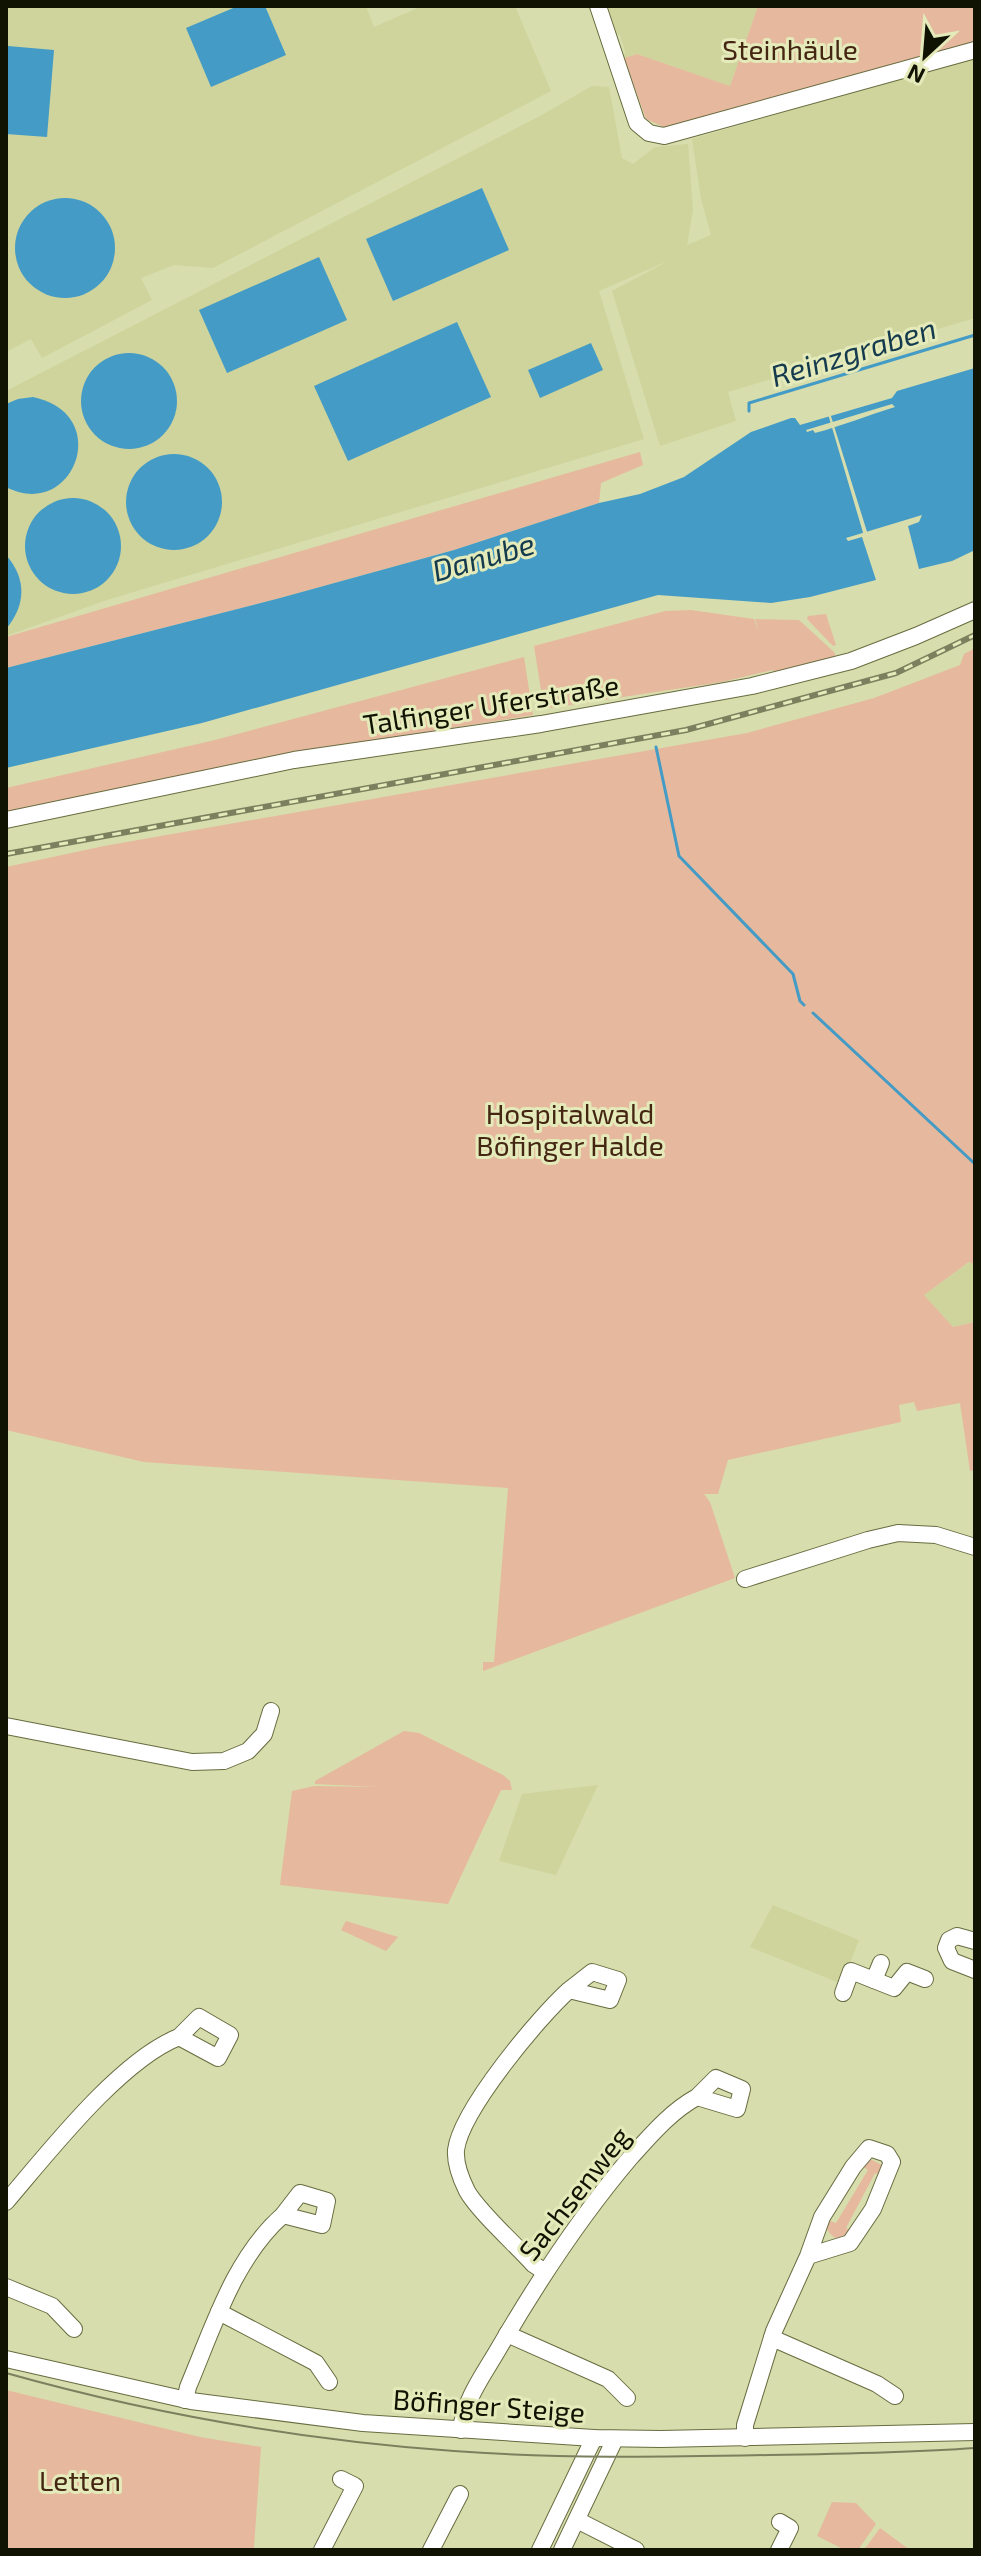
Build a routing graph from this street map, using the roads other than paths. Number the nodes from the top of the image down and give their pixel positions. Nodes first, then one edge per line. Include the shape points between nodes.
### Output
1 (598, 6) edge
2 (975, 50) edge
3 (975, 610) edge
4 (6, 820) edge
5 (975, 1547) edge
6 (745, 1579) dead end
7 (271, 1711) dead end
8 (6, 1726) edge
9 (975, 1941) edge
10 (881, 1963) dead end
11 (975, 1970) edge
12 (925, 1979) dead end
13 (874, 1980) junction
14 (569, 1990) dead end
15 (843, 1993) dead end
16 (179, 2037) dead end
17 (697, 2097) dead end
18 (6, 2202) edge
19 (283, 2215) dead end
20 (818, 2229) junction
21 (839, 2246) junction
22 (808, 2256) junction
23 (545, 2272) junction
24 (6, 2287) edge
25 (219, 2312) junction
26 (74, 2329) dead end
27 (507, 2334) junction
28 (772, 2338) junction
29 (6, 2359) edge
30 (329, 2382) dead end
31 (895, 2396) dead end
32 (627, 2398) dead end
33 (185, 2400) junction
34 (461, 2430) junction
35 (975, 2432) edge
36 (594, 2438) junction
37 (745, 2438) junction
38 (615, 2439) junction
39 (341, 2479) dead end
40 (460, 2494) dead end
41 (577, 2520) junction
42 (780, 2522) dead end
43 (322, 2550) edge
44 (431, 2550) edge
45 (540, 2550) edge
46 (562, 2550) edge
47 (636, 2550) edge
48 (779, 2550) edge

1 - 2 street via 637,123 664,136
3 - 4 street, Talfinger Uferstraße via 851,661 752,686 294,760
5 - 6 street via 936,1535 898,1533
7 - 8 street via 264,1734 248,1751 224,1761 192,1762
9 - 11 street via 957,1936 946,1948 952,1961
10 - 13 street
12 - 13 street via 907,1972 892,1994
13 - 15 street via 851,1971
14 - 23 street via 485,2092 462,2129 456,2150 468,2194
16 - 18 street via 155,2049 89,2107
17 - 23 street, Sachsenweg via 640,2147
19 - 25 street via 255,2245
20 - 21 street
20 - 21 street via 869,2148 887,2154 892,2162 873,2209 850,2243
20 - 22 street
21 - 22 street
22 - 28 street
23 - 27 street, Sachsenweg
24 - 26 street via 52,2306
25 - 30 street via 316,2363
25 - 33 street
27 - 32 street via 608,2379
27 - 34 street, Sachsenweg via 467,2404
28 - 31 street
28 - 37 street
29 - 33 street, Böfinger Steige
33 - 34 street, Böfinger Steige
34 - 36 street, Böfinger Steige
35 - 37 street, Böfinger Steige
36 - 38 street, Böfinger Steige
36 - 45 street
37 - 38 street, Böfinger Steige
38 - 41 street
39 - 43 street via 355,2486
40 - 44 street
41 - 46 street
41 - 47 street
42 - 48 street via 790,2528

